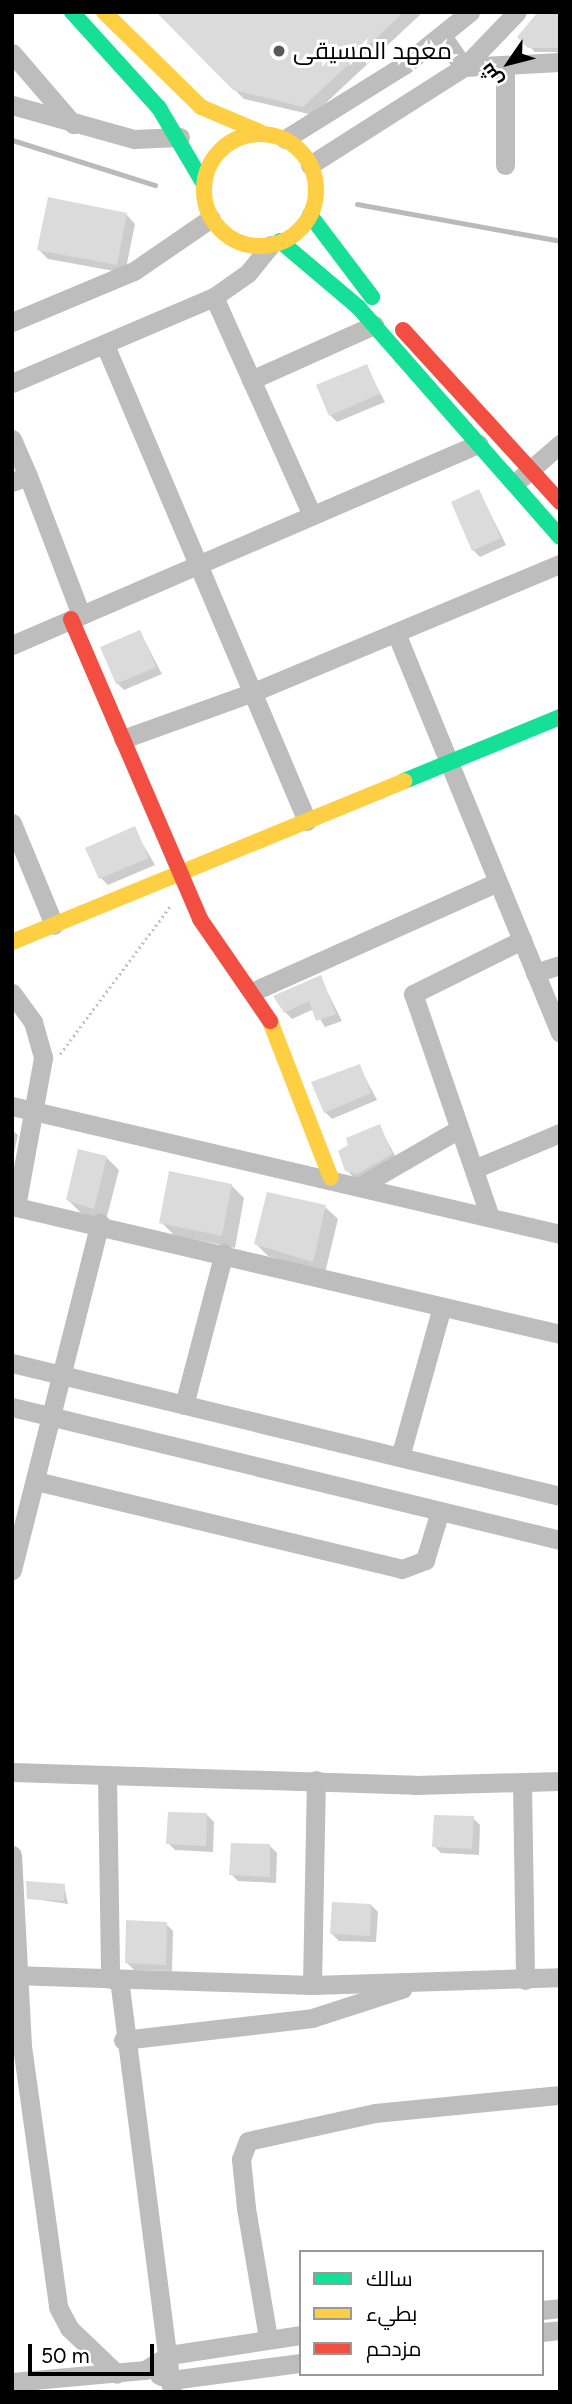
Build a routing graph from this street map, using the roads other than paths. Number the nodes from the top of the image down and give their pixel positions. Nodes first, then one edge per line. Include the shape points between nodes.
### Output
1 (72, 12) edge
2 (104, 12) edge
3 (470, 12) edge
4 (517, 12) edge
5 (442, 36) junction
6 (12, 53) edge
7 (560, 62) edge
8 (505, 65) junction
9 (464, 67) junction
10 (12, 105) edge
11 (72, 124) junction
12 (180, 137) junction
13 (277, 137) junction
14 (505, 164) dead end
15 (310, 165) junction
16 (204, 184) junction
17 (310, 215) junction
18 (211, 218) junction
19 (276, 243) junction
20 (214, 297) junction
21 (12, 322) edge
22 (374, 325) junction
23 (106, 345) junction
24 (251, 380) junction
25 (12, 383) edge
26 (12, 439) edge
27 (478, 444) junction
28 (560, 444) edge
29 (531, 470) junction
30 (20, 479) edge
31 (514, 485) junction
32 (560, 502) edge
33 (312, 515) junction
34 (560, 537) edge
35 (560, 564) edge
36 (195, 566) junction
37 (76, 617) junction
38 (396, 633) junction
39 (12, 645) edge
40 (251, 693) junction
41 (560, 717) edge
42 (122, 739) junction
43 (448, 763) junction
44 (307, 821) junction
45 (12, 823) edge
46 (183, 879) junction
47 (496, 883) junction
48 (54, 925) junction
49 (522, 940) junction
50 (12, 942) edge
51 (560, 965) edge
52 (535, 973) junction
53 (254, 991) junction
54 (12, 993) edge
55 (12, 1018) edge
56 (33, 1022) junction
57 (560, 1033) edge
58 (12, 1106) edge
59 (37, 1111) junction
60 (459, 1129) junction
61 (560, 1133) edge
62 (474, 1168) junction
63 (331, 1178) junction
64 (362, 1185) junction
65 (14, 1207) edge
66 (490, 1217) junction
67 (100, 1223) junction
68 (560, 1234) edge
69 (224, 1252) junction
70 (442, 1307) junction
71 (560, 1334) edge
72 (12, 1363) edge
73 (64, 1375) junction
74 (184, 1405) junction
75 (12, 1407) edge
76 (54, 1417) junction
77 (400, 1457) junction
78 (36, 1481) junction
79 (560, 1496) edge
80 (440, 1511) junction
81 (560, 1541) edge
82 (13, 1567) edge
83 (12, 1772) edge
84 (107, 1777) junction
85 (316, 1780) junction
86 (560, 1781) edge
87 (522, 1783) junction
88 (12, 1855) edge
89 (16, 1975) edge
90 (560, 1978) edge
91 (114, 1979) junction
92 (525, 1980) junction
93 (312, 1985) junction
94 (412, 1985) junction
95 (123, 2040) junction
96 (560, 2095) edge
97 (299, 2335) edge
98 (268, 2339) junction
99 (169, 2355) junction
100 (299, 2363) edge
101 (145, 2370) junction
102 (117, 2374) junction
103 (12, 2382) edge
104 (171, 2386) edge

1 - 12 street
2 - 13 street via 201,107 231,124
3 - 5 street
4 - 9 street
5 - 9 street
5 - 13 street
6 - 11 street
7 - 8 street
8 - 9 street
8 - 14 street
9 - 15 street
10 - 11 street
11 - 12 street via 134,139
12 - 16 street
13 - 15 street
13 - 16 street via 233,140 208,167
15 - 17 street via 316,182
16 - 18 street
17 - 19 street
17 - 29 street via 340,262
18 - 19 street via 237,241
18 - 21 street via 134,271
19 - 20 street via 248,273
19 - 22 street via 332,281
20 - 23 street
20 - 24 street
22 - 24 street
22 - 27 street
23 - 25 street
23 - 36 street
24 - 33 street
26 - 30 street
27 - 31 street
27 - 33 street
28 - 29 street
29 - 31 street
29 - 32 street
30 - 37 street
31 - 34 street
33 - 36 street
35 - 38 street
36 - 37 street
36 - 40 street
37 - 39 street
37 - 42 street
38 - 40 street
38 - 43 street
40 - 42 street
40 - 44 street
41 - 43 street
42 - 46 street
43 - 44 street
43 - 47 street
44 - 46 street
45 - 48 street
46 - 48 street
46 - 53 street via 209,936
47 - 49 street
47 - 53 street
48 - 50 street
49 - 52 street
49 - 60 street via 413,994
51 - 52 street
52 - 57 street
53 - 63 street
54 - 56 street
55 - 56 street
56 - 59 street via 43,1077
58 - 59 street
59 - 63 street
59 - 65 street
60 - 62 street
60 - 64 street
61 - 62 street
62 - 66 street
63 - 64 street
64 - 66 street
65 - 67 street
66 - 68 street
67 - 69 street
67 - 73 street
69 - 70 street
69 - 74 street
70 - 71 street
70 - 77 street
72 - 73 street
73 - 74 street
73 - 76 street
74 - 77 street
75 - 76 street
76 - 78 street
76 - 80 street
77 - 79 street
78 - 80 street via 401,1569 425,1560
78 - 82 street
80 - 81 street
83 - 84 street
84 - 85 street
84 - 91 street
85 - 87 street
85 - 93 street
86 - 87 street
87 - 92 street
88 - 89 street
89 - 91 street
89 - 102 street via 40,2209 58,2307 69,2328
90 - 92 street
91 - 93 street
91 - 95 street
92 - 94 street
93 - 94 street
94 - 95 street via 322,2016
95 - 99 street
96 - 98 street via 375,2113 248,2141 241,2159
97 - 98 street
98 - 99 street
99 - 101 street
99 - 104 street
100 - 104 street
101 - 102 street
101 - 104 street
102 - 103 street

